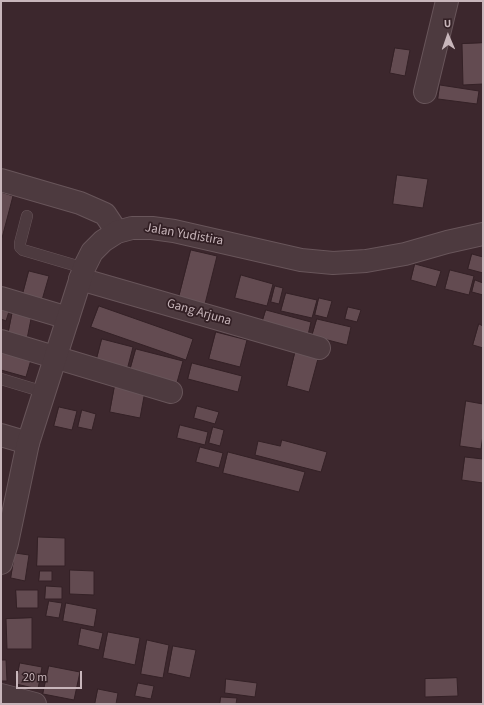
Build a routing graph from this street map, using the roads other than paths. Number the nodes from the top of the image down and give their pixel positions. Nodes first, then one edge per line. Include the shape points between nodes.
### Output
1 (447, 1) edge
2 (425, 92) dead end
3 (1, 180) edge
4 (27, 216) dead end
5 (117, 232) junction
6 (483, 234) edge
7 (82, 274) junction
8 (1, 298) edge
9 (68, 318) junction
10 (1, 341) edge
11 (319, 348) dead end
12 (55, 358) junction
13 (1, 379) edge
14 (44, 392) junction
15 (171, 392) dead end
16 (1, 436) edge
17 (28, 443) junction
18 (3, 549) edge
19 (1, 695) edge
20 (35, 704) edge

1 - 2 street
3 - 5 street via 80,203 105,214
4 - 7 lane via 20,247
5 - 6 street, Jalan Yudistira via 132,228 166,230 301,260 333,263 366,261 406,254
5 - 7 street, Jalan Yudistira via 92,252
7 - 9 street, Jalan Yudistira
7 - 11 street, Gang Arjuna
8 - 9 street
9 - 12 street, Jalan Yudistira
10 - 12 street
12 - 14 street, Jalan Yudistira
12 - 15 street
13 - 14 lane
14 - 17 street, Jalan Yudistira
16 - 17 street
17 - 18 street, Jalan Yudistira
19 - 20 street

